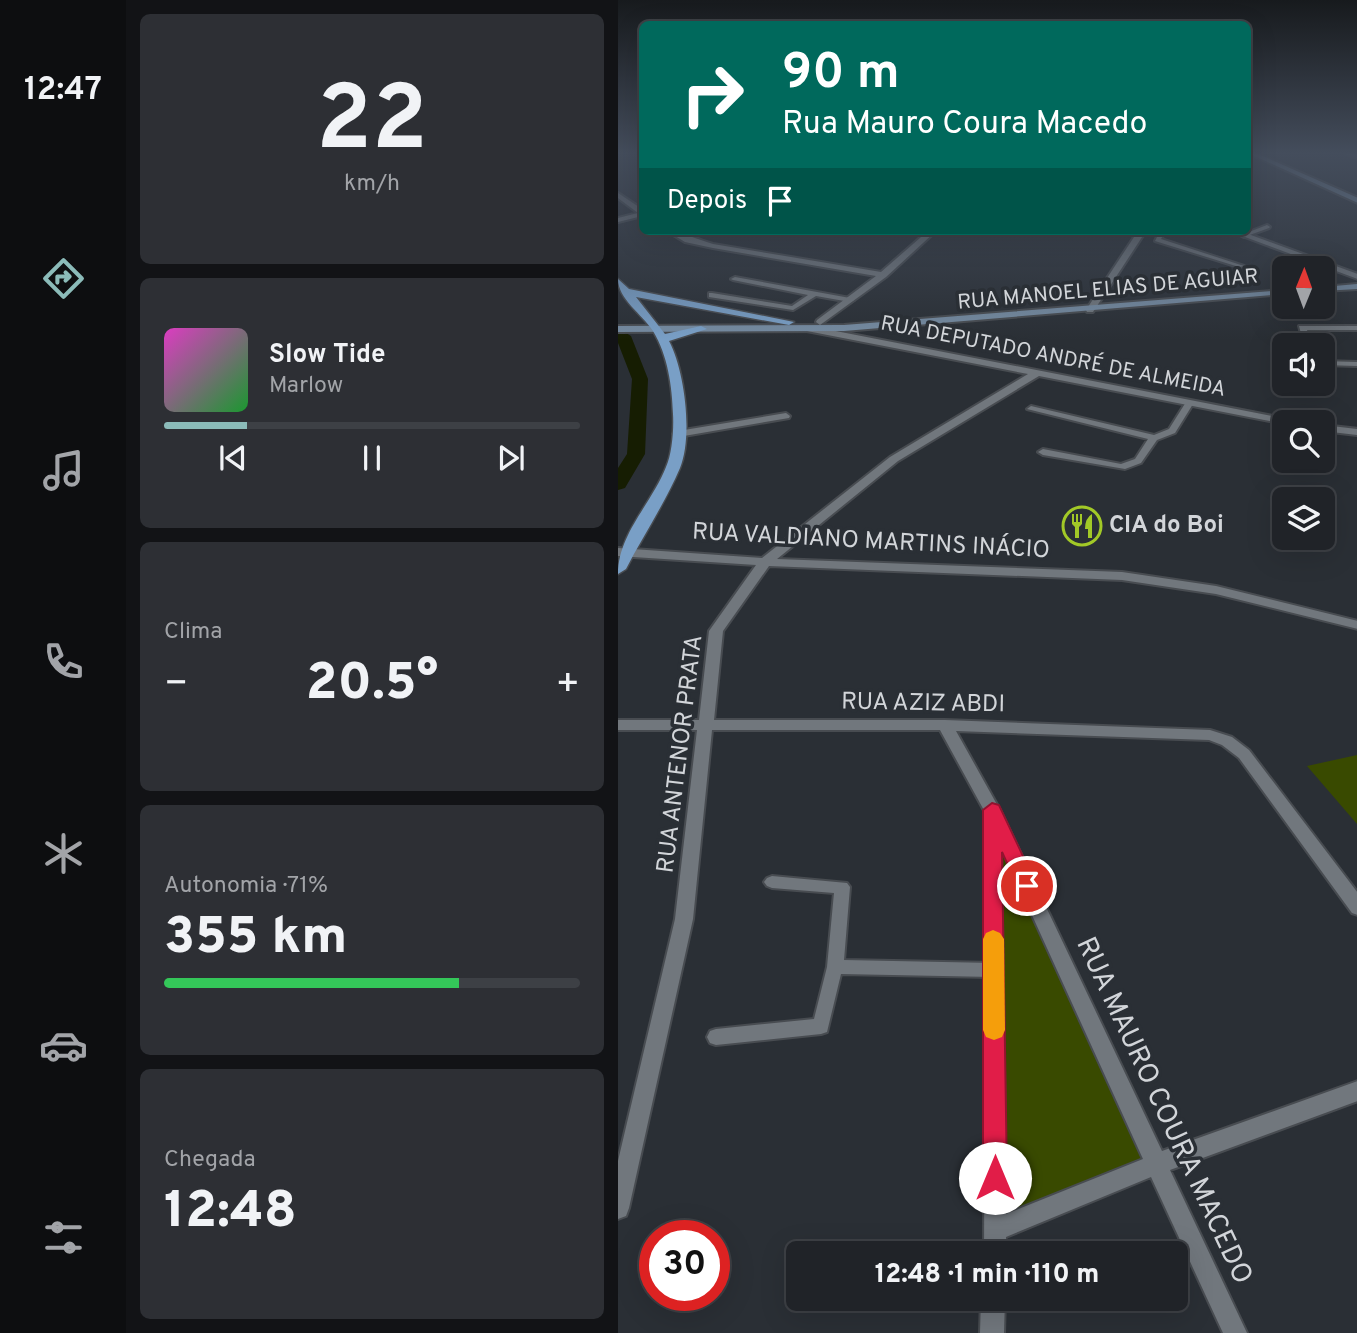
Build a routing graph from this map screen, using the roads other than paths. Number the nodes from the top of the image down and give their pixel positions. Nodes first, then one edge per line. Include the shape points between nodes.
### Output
1 (1267, 227) dead end
2 (1251, 233) edge
3 (679, 235) edge
4 (928, 235) edge
5 (1139, 235) edge
6 (1160, 235) edge
7 (1244, 235) edge
8 (1241, 266) dead end
9 (883, 275) junction
10 (1357, 277) edge
11 (735, 279) dead end
12 (618, 282) edge
13 (1357, 286) edge
14 (1336, 288) edge
15 (628, 292) junction
16 (1272, 293) edge
17 (814, 294) junction
18 (712, 295) dead end
19 (850, 300) junction
20 (1090, 310) junction
21 (789, 322) junction
22 (820, 322) junction
23 (935, 322) junction
24 (618, 323) edge
25 (1357, 328) edge
26 (618, 329) edge
27 (701, 329) joint
28 (810, 329) junction
29 (657, 331) junction
30 (1304, 333) edge
31 (1335, 363) edge
32 (1357, 364) edge
33 (1039, 372) junction
34 (1189, 404) junction
35 (1031, 410) dead end
36 (786, 416) dead end
37 (1272, 419) edge
38 (1335, 429) edge
39 (1357, 432) edge
40 (678, 434) junction
41 (1154, 438) junction
42 (1043, 452) dead end
43 (624, 552) edge
44 (765, 562) junction
45 (618, 569) edge
46 (1357, 625) edge
47 (618, 725) edge
48 (945, 725) junction
49 (706, 726) junction
50 (992, 810) junction
51 (772, 882) dead end
52 (1357, 908) edge
53 (835, 967) junction
54 (994, 970) junction
55 (716, 1037) dead end
56 (1357, 1091) edge
57 (1156, 1164) junction
58 (618, 1208) edge
59 (995, 1230) junction
60 (995, 1241) edge
61 (993, 1311) edge
62 (992, 1333) edge
63 (1235, 1333) edge

1 - 2 lane
3 - 9 street via 713,246
4 - 9 street
5 - 20 street
6 - 8 lane via 1157,240
7 - 10 street
9 - 19 street
11 - 17 lane
12 - 15 main road
13 - 14 main road
15 - 21 main road
15 - 29 main road
16 - 20 main road, RUA MANOEL ELIAS DE AGUIAR
17 - 18 lane via 793,308
17 - 19 lane
19 - 22 street
20 - 23 main road, RUA MANOEL ELIAS DE AGUIAR
21 - 22 main road, RUA MANOEL ELIAS DE AGUIAR
21 - 29 main road, RUA MANOEL ELIAS DE AGUIAR
22 - 23 main road, RUA MANOEL ELIAS DE AGUIAR
23 - 28 main road, RUA MANOEL ELIAS DE AGUIAR
24 - 29 main road, RUA MANOEL ELIAS DE AGUIAR
25 - 30 lane via 1302,328
26 - 29 main road, RUA MANOEL ELIAS DE AGUIAR
27 - 28 main road, RUA MANOEL ELIAS DE AGUIAR
27 - 29 main road via 673,334
28 - 33 street, RUA DEPUTADO ANDRÉ DE ALMEIDA
29 - 40 main road via 676,379
31 - 32 lane
33 - 34 street, RUA DEPUTADO ANDRÉ DE ALMEIDA
33 - 44 street, RUA ANTENOR PRATA via 894,459
34 - 37 street, RUA DEPUTADO ANDRÉ DE ALMEIDA
34 - 41 lane via 1173,433
35 - 41 lane
36 - 40 lane
38 - 39 street
40 - 43 main road via 674,466
41 - 42 lane via 1138,461 1122,467
43 - 44 street, RUA VALDIANO MARTINS INÁCIO
43 - 45 main road
44 - 46 street, RUA VALDIANO MARTINS INÁCIO via 1155,580 1216,590
44 - 49 street, RUA ANTENOR PRATA via 715,632
47 - 49 street, RUA AZIZ ABDI
48 - 49 street, RUA AZIZ ABDI
48 - 50 street, RUA MAURO COURA MACEDO
48 - 52 street, RUA AZIZ ABDI via 1191,732 1227,741 1244,754
49 - 58 street, RUA ANTENOR PRATA via 684,919
50 - 54 street
50 - 57 street, RUA MAURO COURA MACEDO
51 - 53 lane via 842,887
53 - 54 lane
53 - 55 lane via 821,1026
54 - 59 street
56 - 57 street
57 - 59 street
57 - 63 street, RUA MAURO COURA MACEDO
59 - 60 street
61 - 62 street

